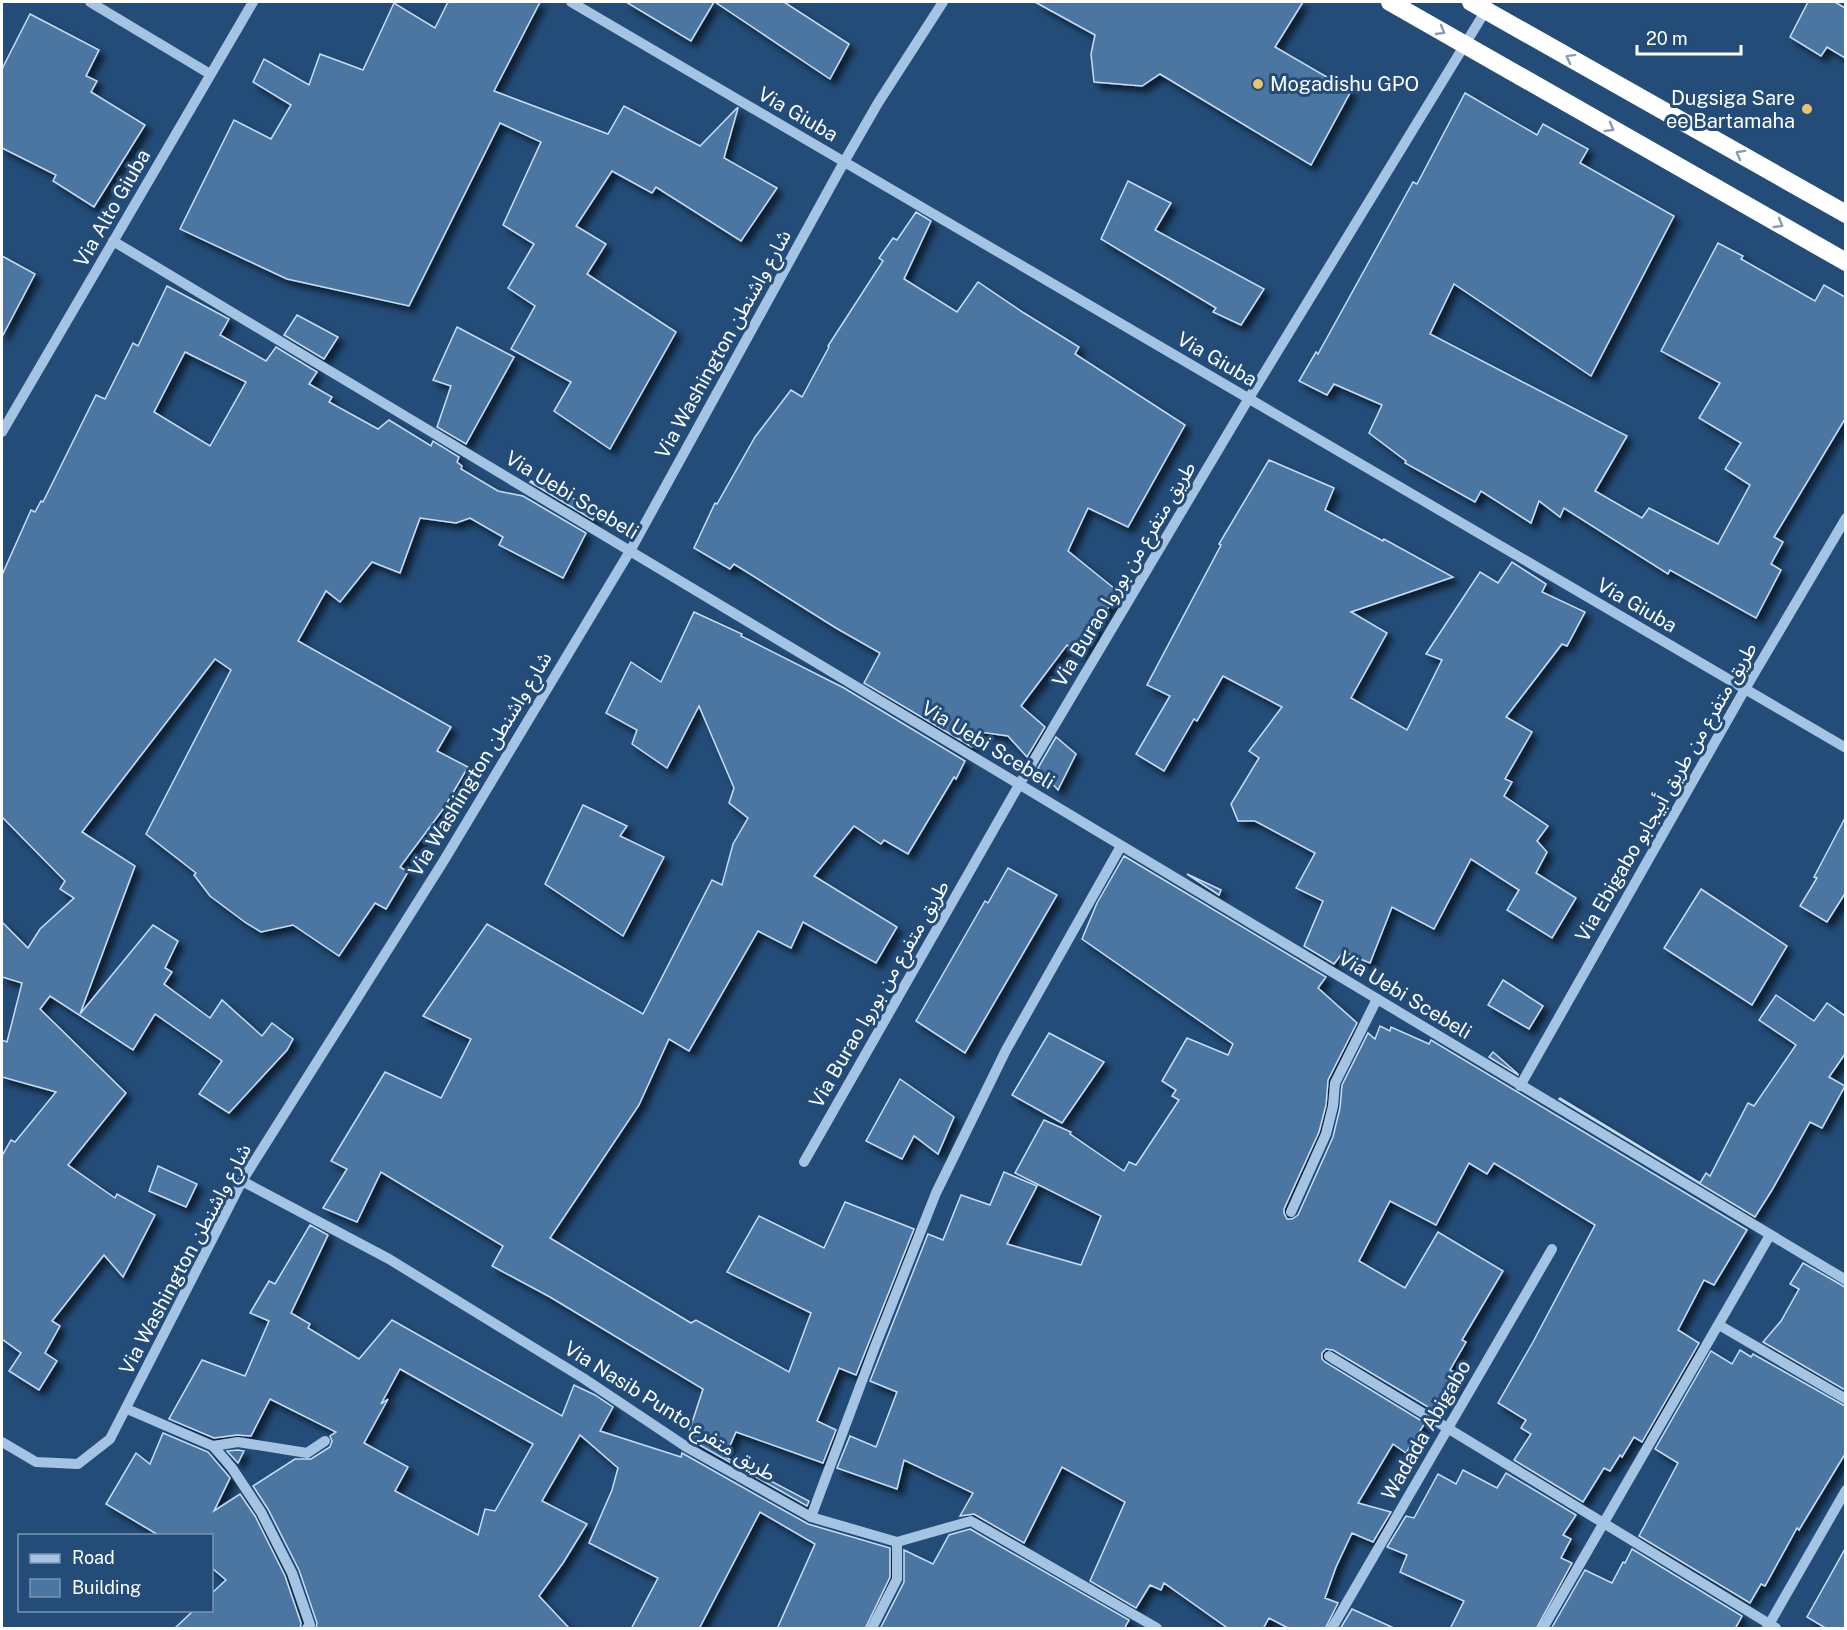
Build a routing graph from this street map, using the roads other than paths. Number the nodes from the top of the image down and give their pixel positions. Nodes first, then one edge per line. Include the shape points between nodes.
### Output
1 (90, 2) edge
2 (253, 2) edge
3 (571, 2) edge
4 (943, 2) edge
5 (1390, 2) edge
6 (1478, 6) edge
7 (1464, 44) junction
8 (210, 74) junction
9 (844, 162) junction
10 (1845, 214) edge
11 (113, 241) junction
12 (1845, 262) edge
13 (1249, 398) junction
14 (2, 432) edge
15 (1845, 518) edge
16 (630, 551) junction
17 (1744, 689) junction
18 (1845, 748) edge
19 (1019, 785) junction
20 (1121, 846) junction
21 (1377, 999) junction
22 (1520, 1086) junction
23 (804, 1162) dead end
24 (242, 1181) junction
25 (1291, 1212) dead end
26 (1770, 1235) junction
27 (1552, 1249) dead end
28 (1845, 1280) edge
29 (1719, 1324) junction
30 (1329, 1356) dead end
31 (1845, 1399) edge
32 (127, 1409) junction
33 (1448, 1428) junction
34 (325, 1441) dead end
35 (2, 1442) edge
36 (213, 1446) junction
37 (1845, 1490) edge
38 (811, 1517) junction
39 (1604, 1523) junction
40 (897, 1542) junction
41 (1137, 1624) edge
42 (1771, 1627) edge
43 (307, 1629) edge
44 (872, 1629) edge
45 (1157, 1629) edge
46 (1332, 1629) edge
47 (1543, 1629) edge

1 - 8 street
2 - 8 street, Via Alto Giuba
3 - 9 street, Via Giuba
4 - 9 street, Via Washington شارع واشنطن
5 -> 7 highway
6 - 7 street, Via Burao طريق متفرع من بوروا
10 -> 6 highway
7 -> 12 highway
7 - 13 street, Via Burao طريق متفرع من بوروا
8 - 11 street, Via Alto Giuba
9 - 13 street, Via Giuba
9 - 16 street, Via Washington شارع واشنطن
11 - 14 street, Via Alto Giuba
11 - 16 street, Via Uebi Scebeli
13 - 17 street, Via Giuba
13 - 19 street, Via Burao طريق متفرع من بوروا
15 - 17 street, Via Ebigabo طريق متفرع من طريق أبيجابو
16 - 19 street, Via Uebi Scebeli
16 - 24 street, Via Washington شارع واشنطن via 443,862
17 - 18 street, Via Giuba
17 - 22 street, Via Ebigabo طريق متفرع من طريق أبيجابو
19 - 20 street, Via Uebi Scebeli
19 - 23 street, Via Burao طريق متفرع من بوروا
20 - 21 street, Via Uebi Scebeli
20 - 38 street via 1006,1050 936,1193
21 - 22 street, Via Uebi Scebeli
21 - 25 street via 1335,1083 1326,1134
22 - 26 street, Via Uebi Scebeli
24 - 32 street, Via Washington شارع واشنطن
24 - 38 street, Via Nasib Punto طريق متفرع via 389,1259 583,1378 688,1448
26 - 28 street, Via Uebi Scebeli
26 - 29 street
27 - 33 street, Wadada Abigabo
29 - 31 street
29 - 39 street
30 - 33 street
32 - 35 street, Via Washington شارع واشنطن via 110,1439 78,1464 36,1462
32 - 36 street
33 - 39 street
33 - 46 street, Wadada Abigabo
34 - 36 street via 307,1453 238,1442
36 - 43 street via 261,1512 292,1573 310,1625
37 - 42 street
38 - 40 street, Via Nasib Punto طريق متفرع
39 - 42 street
39 - 47 street
40 - 41 street via 971,1521
40 - 44 street via 897,1579
41 - 45 street

